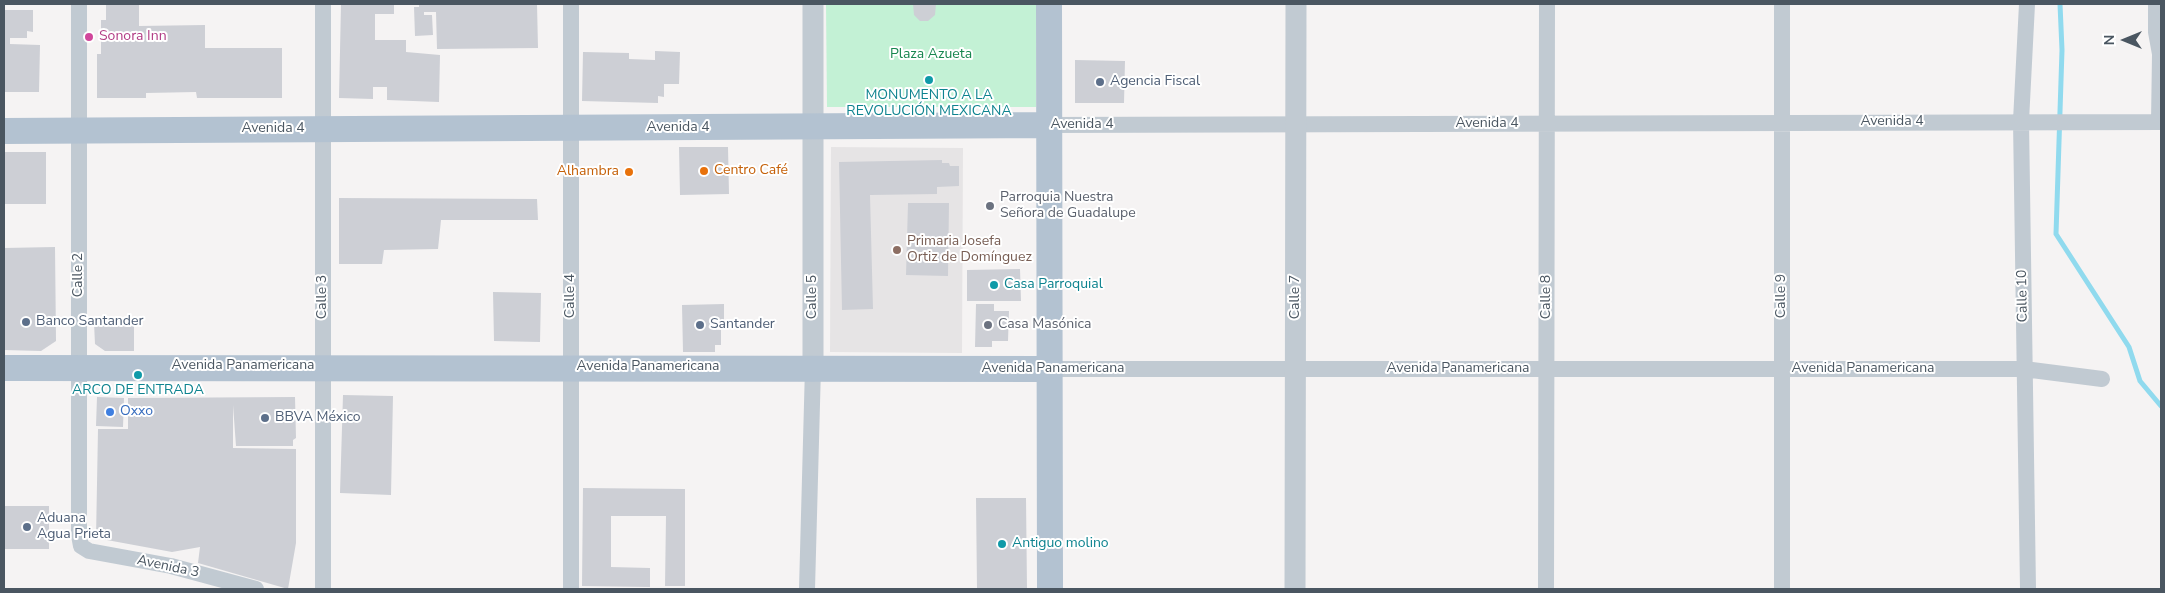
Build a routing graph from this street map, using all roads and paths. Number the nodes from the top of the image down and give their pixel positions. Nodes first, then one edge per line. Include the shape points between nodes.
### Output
1 (79, 4) edge
2 (323, 4) edge
3 (571, 4) edge
4 (813, 4) edge
5 (1049, 4) edge
6 (1296, 4) edge
7 (1547, 4) edge
8 (1782, 4) edge
9 (2027, 4) edge
10 (2156, 4) edge
11 (1782, 122) junction
12 (2026, 122) junction
13 (2160, 122) edge
14 (1296, 123) junction
15 (1547, 124) junction
16 (1049, 125) junction
17 (813, 127) junction
18 (571, 128) junction
19 (323, 129) junction
20 (79, 130) junction
21 (4, 131) edge
22 (79, 366) junction
23 (324, 367) junction
24 (571, 367) junction
25 (813, 367) junction
26 (4, 368) edge
27 (1547, 368) junction
28 (1050, 369) junction
29 (1782, 369) junction
30 (2024, 369) junction
31 (1296, 371) junction
32 (2102, 379) dead end
33 (81, 546) joint
34 (256, 589) edge
35 (323, 589) edge
36 (571, 589) edge
37 (807, 589) edge
38 (1050, 589) edge
39 (1295, 589) edge
40 (1546, 589) edge
41 (1782, 589) edge
42 (2028, 589) edge

1 - 20 street, Calle 2
2 - 19 street, Calle 3
3 - 18 street, Calle 4
4 - 17 street, Calle 5
5 - 16 main road
6 - 14 street, Calle 7
7 - 15 street, Calle 8
8 - 11 street, Calle 9
9 - 12 street, Calle 10
10 - 13 street
11 - 12 street, Avenida 4
11 - 15 street, Avenida 4
11 - 29 street, Calle 9
12 - 13 street, Avenida 4
12 - 30 street, Calle 10
14 - 15 street, Avenida 4
14 - 16 street, Avenida 4
14 - 31 street, Calle 7
15 - 27 street, Calle 8
16 - 17 main road, Avenida 4
16 - 28 main road
17 - 18 main road, Avenida 4
17 - 25 street, Calle 5
18 - 19 main road, Avenida 4
18 - 24 street, Calle 4
19 - 20 main road, Avenida 4
19 - 23 street, Calle 3
20 - 21 main road, Avenida 4
20 - 22 street, Calle 2
22 - 23 main road, Avenida Panamericana
22 - 26 main road, Avenida Panamericana
22 - 33 street, Calle 2
23 - 24 main road, Avenida Panamericana
23 - 35 street, Calle 3
24 - 25 main road, Avenida Panamericana
24 - 36 street, Calle 4
25 - 28 main road, Avenida Panamericana
25 - 37 street, Calle 5
27 - 29 street, Avenida Panamericana
27 - 31 street, Avenida Panamericana
27 - 40 street, Calle 8
28 - 31 street, Avenida Panamericana
28 - 38 main road
29 - 30 street, Avenida Panamericana
29 - 41 street, Calle 9
30 - 32 street, Avenida Panamericana
30 - 42 street, Calle 10
31 - 39 street, Calle 7
33 - 34 street, Avenida 3

